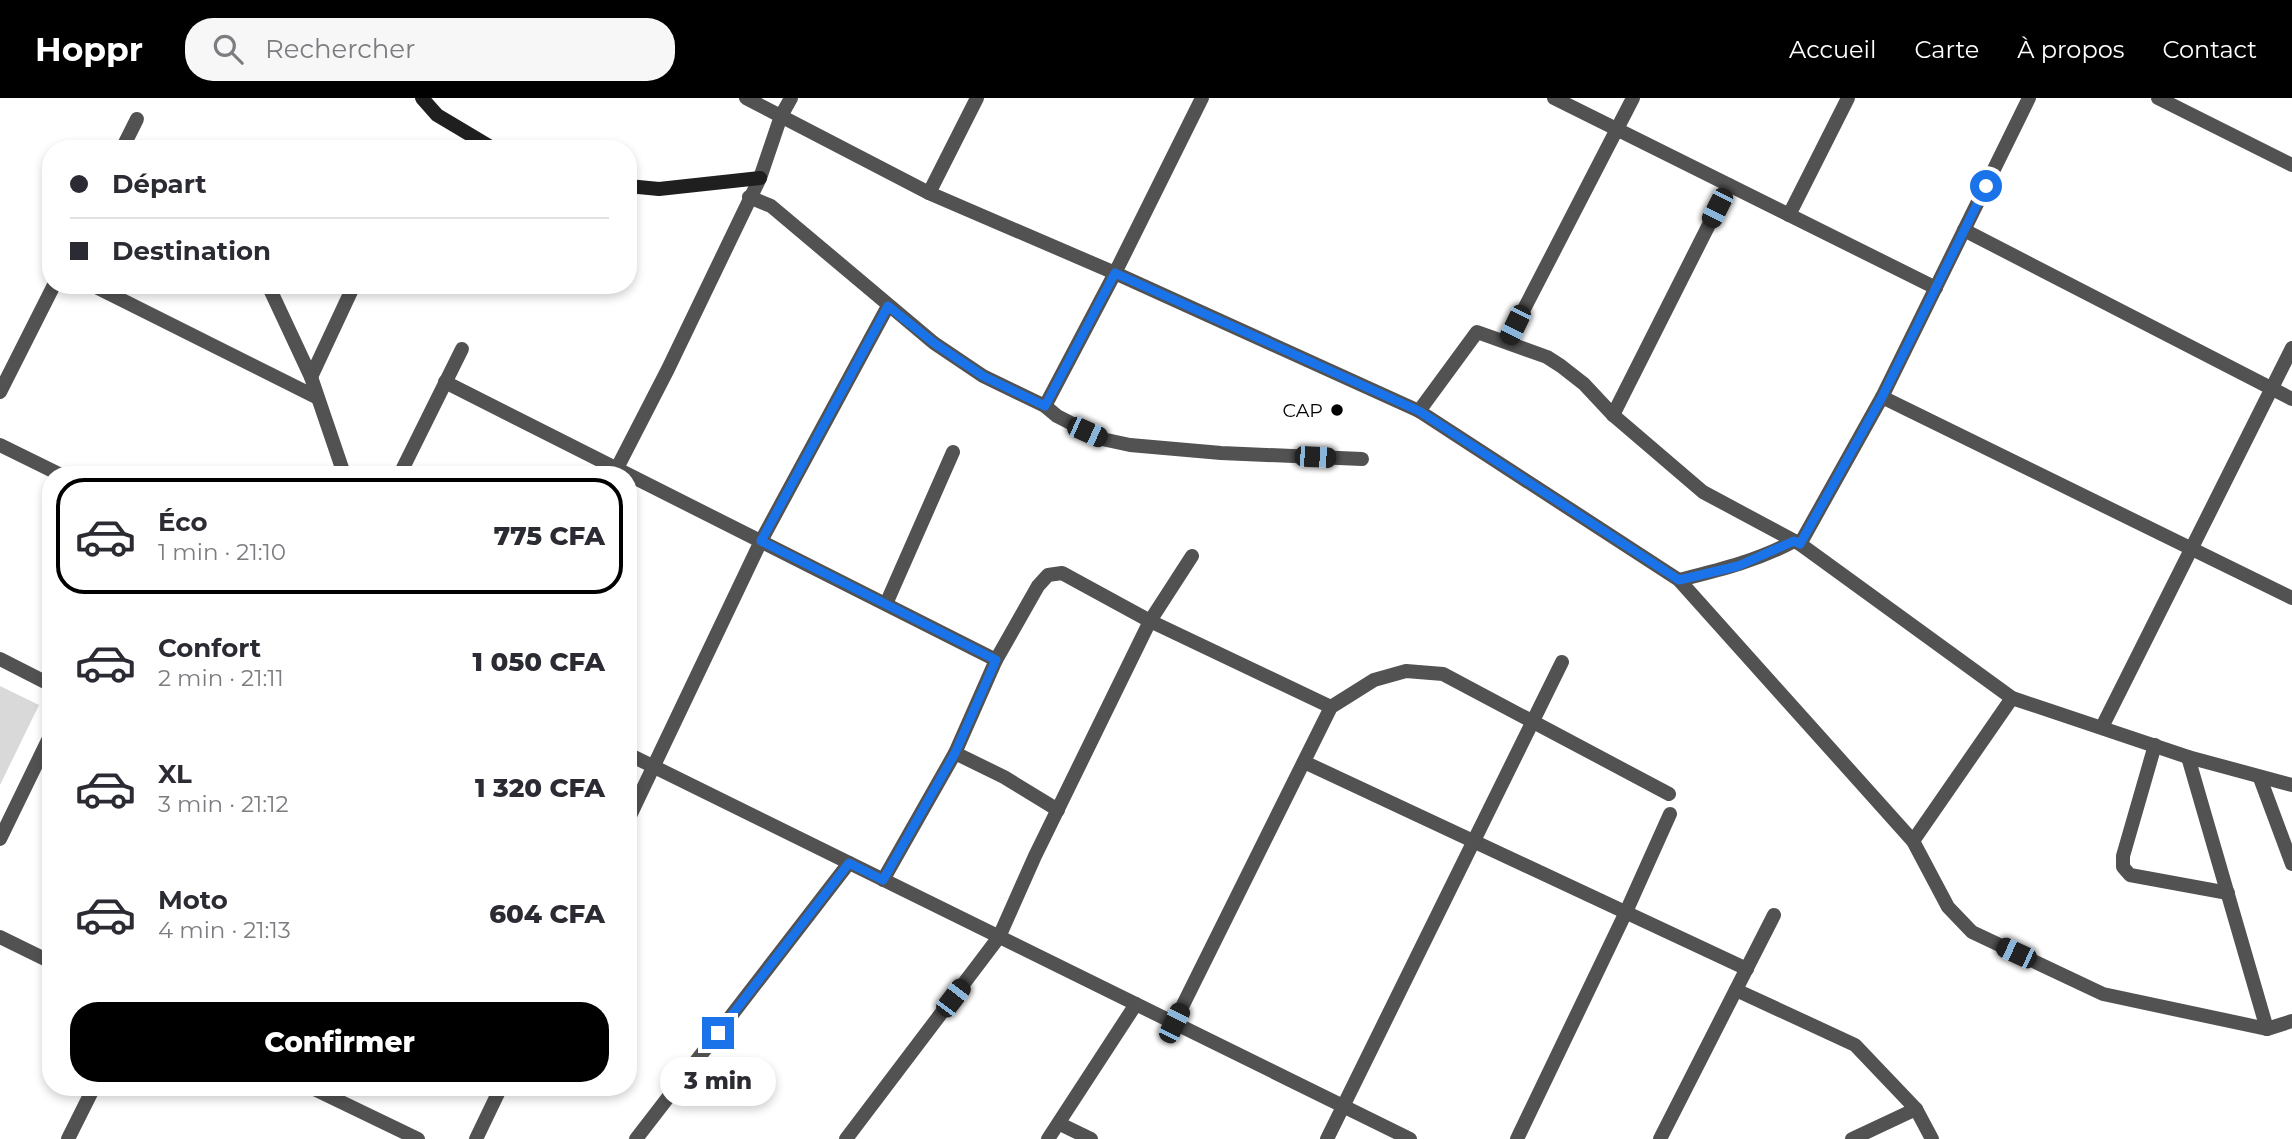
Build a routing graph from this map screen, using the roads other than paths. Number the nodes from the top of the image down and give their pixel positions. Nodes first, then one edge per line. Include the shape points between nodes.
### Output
1 (422, 98) edge
2 (746, 98) edge
3 (791, 98) edge
4 (977, 98) edge
5 (1202, 98) edge
6 (1554, 98) edge
7 (1633, 98) edge
8 (1848, 98) edge
9 (2029, 98) edge
10 (2158, 98) edge
11 (781, 116) junction
12 (137, 119) dead end
13 (1618, 130) junction
14 (126, 140) edge
15 (479, 140) edge
16 (2292, 165) edge
17 (760, 178) junction
18 (1729, 185) junction
19 (637, 187) edge
20 (929, 193) junction
21 (749, 197) junction
22 (1789, 215) junction
23 (1964, 230) junction
24 (1115, 273) junction
25 (1936, 288) junction
26 (49, 294) edge
27 (110, 294) edge
28 (272, 294) edge
29 (350, 294) edge
30 (888, 306) junction
31 (1507, 342) junction
32 (2292, 348) edge
33 (462, 349) dead end
34 (311, 377) junction
35 (446, 382) junction
36 (2272, 388) junction
37 (0, 392) edge
38 (316, 397) junction
39 (1882, 397) junction
40 (2292, 399) edge
41 (1045, 406) junction
42 (1419, 411) junction
43 (1613, 415) junction
44 (0, 445) edge
45 (953, 452) dead end
46 (1363, 458) dead end
47 (43, 466) edge
48 (341, 466) edge
49 (404, 466) edge
50 (606, 466) edge
51 (618, 466) edge
52 (637, 482) edge
53 (761, 541) junction
54 (1797, 542) junction
55 (2191, 549) junction
56 (1192, 556) dead end
57 (1679, 580) junction
58 (2292, 598) edge
59 (886, 604) junction
60 (1150, 621) junction
61 (0, 659) edge
62 (996, 660) junction
63 (1562, 662) dead end
64 (42, 680) edge
65 (2012, 698) junction
66 (1331, 708) junction
67 (1533, 720) junction
68 (2102, 727) junction
69 (2155, 745) junction
70 (42, 753) edge
71 (955, 753) junction
72 (2188, 757) junction
73 (637, 758) edge
74 (1304, 762) junction
75 (654, 767) junction
76 (2260, 778) junction
77 (2292, 785) edge
78 (1669, 794) dead end
79 (637, 802) edge
80 (1058, 810) junction
81 (1671, 814) dead end
82 (0, 839) edge
83 (1473, 841) junction
84 (1913, 841) junction
85 (849, 863) junction
86 (2292, 864) edge
87 (883, 880) junction
88 (2228, 893) junction
89 (1626, 912) junction
90 (1774, 915) dead end
91 (0, 937) edge
92 (999, 937) junction
93 (42, 958) edge
94 (1747, 969) junction
95 (1736, 990) junction
96 (1136, 1004) junction
97 (2292, 1021) edge
98 (1174, 1023) junction
99 (2267, 1029) junction
100 (90, 1096) edge
101 (330, 1096) edge
102 (497, 1096) edge
103 (1343, 1106) junction
104 (1916, 1109) junction
105 (1060, 1124) junction
106 (68, 1139) edge
107 (418, 1139) edge
108 (476, 1139) edge
109 (636, 1139) edge
110 (846, 1139) edge
111 (1048, 1139) edge
112 (1091, 1139) edge
113 (1326, 1139) edge
114 (1410, 1139) edge
115 (1517, 1139) edge
116 (1660, 1139) edge
117 (1852, 1139) edge
118 (1932, 1139) edge

1 - 15 street via 437,115
2 - 11 street
3 - 11 street
4 - 20 street
5 - 24 street
6 - 13 street
7 - 13 street
8 - 22 street
9 - 23 street
10 - 16 street
11 - 17 street
11 - 20 street
12 - 14 street
13 - 18 street
13 - 31 street
17 - 19 street via 659,189
17 - 21 street
18 - 22 street
18 - 43 street
20 - 24 street
21 - 30 street via 771,206
21 - 51 street
22 - 25 street
23 - 25 street
23 - 36 street
24 - 41 street
24 - 42 street
25 - 39 street
26 - 37 street
27 - 38 street
28 - 34 street
29 - 34 street
30 - 41 street via 983,376
30 - 53 street
31 - 42 street via 1482,331 1474,334
31 - 43 street via 1561,366
32 - 36 street
33 - 35 street
34 - 38 street
35 - 49 street
35 - 50 street
36 - 40 street
36 - 55 street
38 - 48 street
39 - 54 street
39 - 55 street
41 - 46 street via 1115,443 1221,453
42 - 57 street
43 - 54 street via 1703,492
44 - 47 street
45 - 59 street
52 - 53 street
53 - 59 street
53 - 75 street
54 - 57 street via 1738,566
54 - 65 street
55 - 58 street
55 - 68 street
56 - 60 street
57 - 84 street
59 - 62 street
60 - 62 street via 1062,573 1048,575
60 - 66 street
60 - 80 street
61 - 64 street
62 - 71 street
63 - 67 street
65 - 68 street
65 - 84 street
66 - 67 street via 1374,680 1406,671 1443,674
66 - 74 street
67 - 78 street
67 - 83 street
68 - 69 street
69 - 72 street
69 - 88 street via 2123,867 2130,875
70 - 82 street
71 - 80 street
71 - 87 street
72 - 76 street
72 - 88 street
73 - 75 street
74 - 83 street
74 - 98 street
75 - 79 street
75 - 85 street
76 - 77 street
76 - 86 street
80 - 92 street
81 - 89 street
83 - 89 street
83 - 103 street
84 - 99 street via 1948,907 1972,932 2103,995
85 - 87 street
85 - 109 street
87 - 92 street
88 - 99 street
89 - 94 street
89 - 115 street
90 - 94 street
91 - 93 street
92 - 96 street
92 - 110 street
94 - 95 street
95 - 104 street via 1855,1045
95 - 116 street
96 - 98 street
96 - 105 street
97 - 99 street
98 - 103 street
100 - 106 street
101 - 107 street
102 - 108 street
103 - 113 street
103 - 114 street
104 - 117 street
104 - 118 street
105 - 111 street
105 - 112 street

